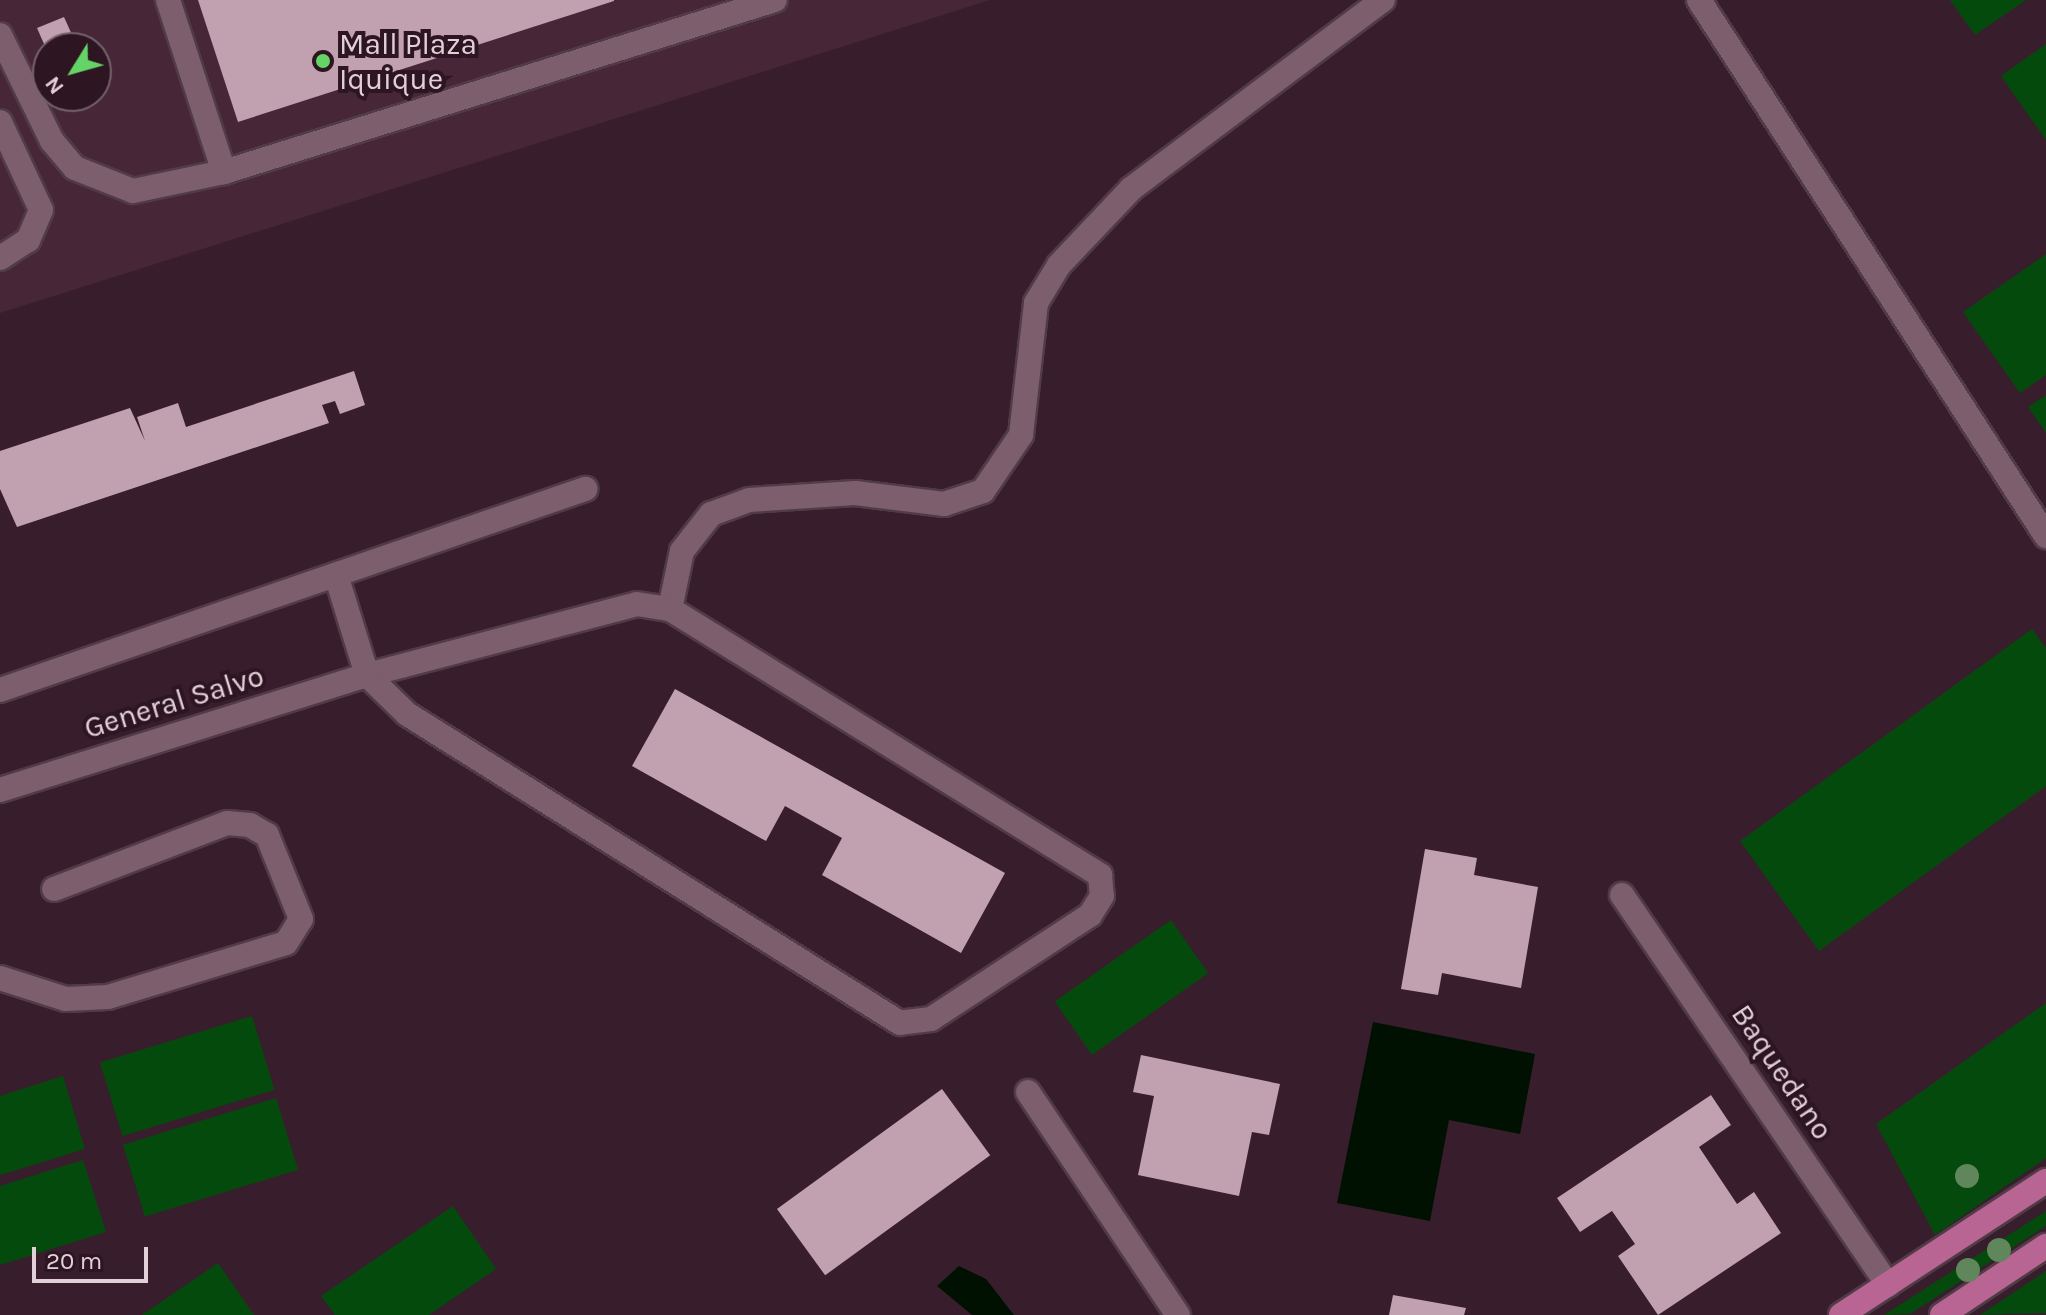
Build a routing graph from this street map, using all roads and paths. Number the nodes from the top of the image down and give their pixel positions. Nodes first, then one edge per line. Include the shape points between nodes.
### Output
1 (168, 0) edge
2 (775, 0) edge
3 (1383, 0) edge
4 (1699, 0) edge
5 (0, 35) edge
6 (0, 122) edge
7 (224, 172) junction
8 (0, 258) edge
9 (585, 489) dead end
10 (2046, 536) edge
11 (337, 578) junction
12 (670, 609) junction
13 (367, 675) junction
14 (0, 690) edge
15 (0, 790) edge
16 (54, 889) dead end
17 (1622, 895) dead end
18 (0, 978) edge
19 (1028, 1092) dead end
20 (2046, 1181) edge
21 (2046, 1246) edge
22 (1888, 1285) junction
23 (1178, 1315) edge
24 (1841, 1315) edge
25 (1942, 1315) edge

1 - 7 street
2 - 7 street
3 - 12 street via 1131,189 1059,265 1036,303 1021,435 983,491 944,504 806,492 724,509 711,514 682,551
4 - 10 street
5 - 7 street via 52,141 75,168 133,191
6 - 8 street via 41,210 28,240
9 - 11 street
11 - 13 street
11 - 14 street
12 - 13 street, General Salvo via 637,604
12 - 13 street via 1100,875 1102,896 1090,915 931,1019 900,1023 407,714
13 - 15 street, General Salvo
16 - 18 street via 227,823 250,825 267,835 301,919 286,943 108,997 66,999
17 - 22 street, Baquedano
19 - 23 street
20 - 22 main road
21 - 25 main road
22 - 24 main road

